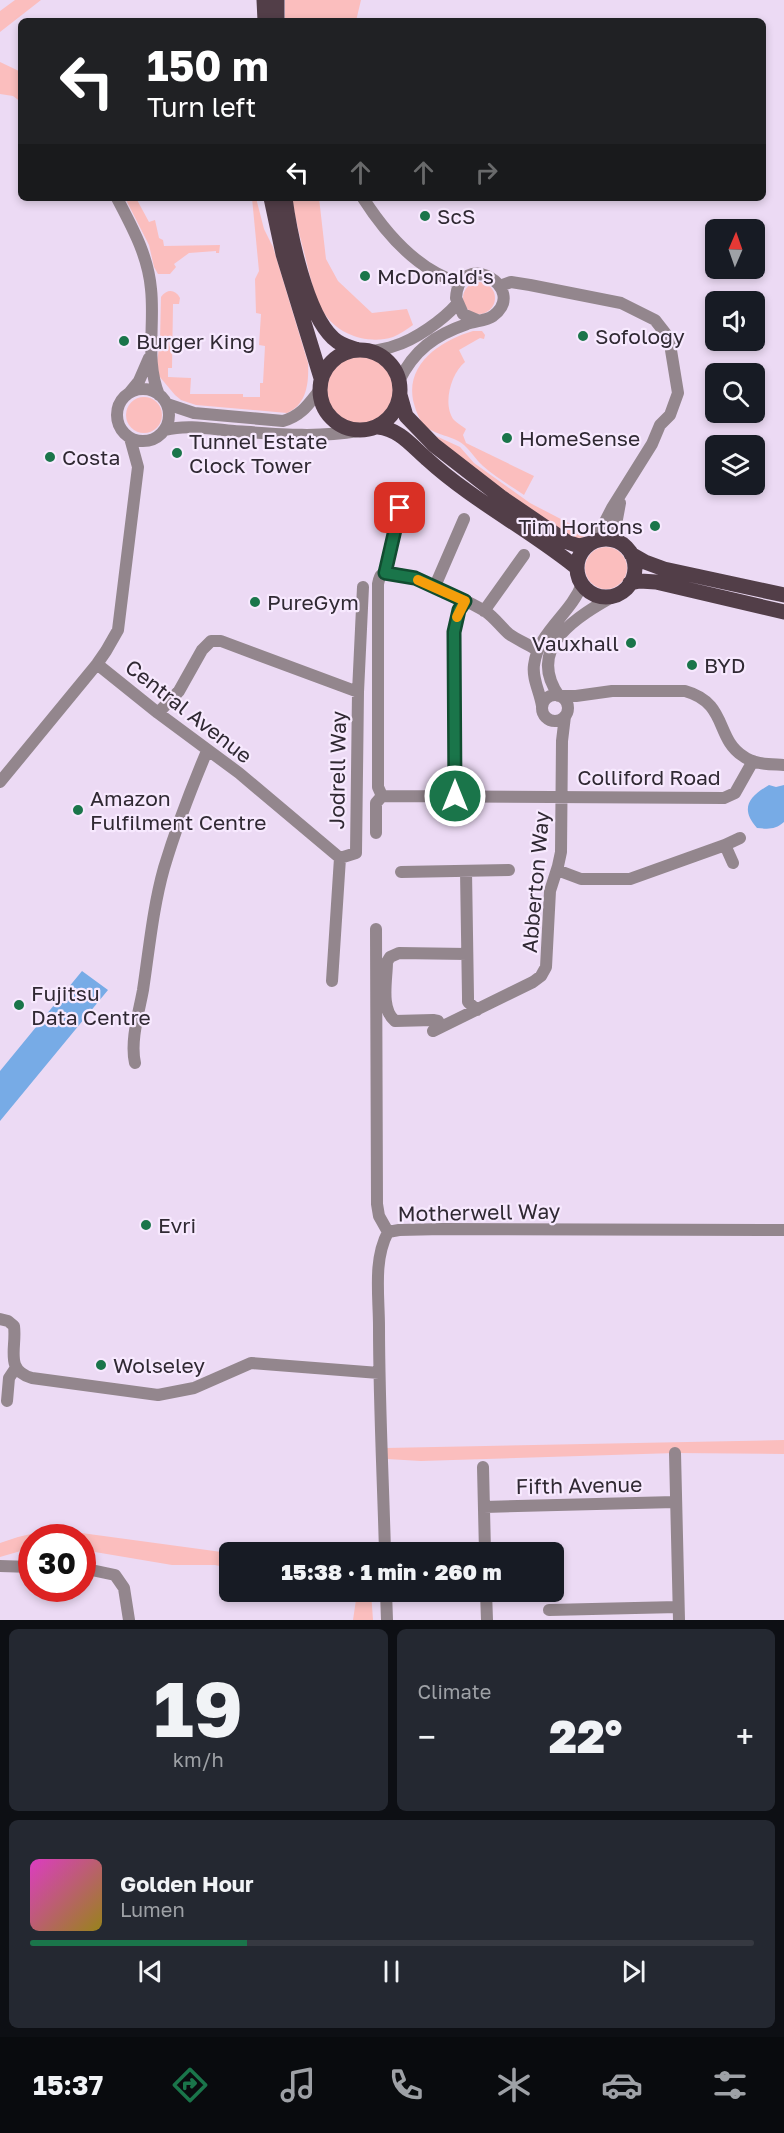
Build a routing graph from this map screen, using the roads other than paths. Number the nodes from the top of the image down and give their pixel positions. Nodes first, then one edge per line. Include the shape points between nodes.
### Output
1 (264, 0) edge
2 (277, 0) edge
3 (265, 18) edge
4 (277, 18) edge
5 (118, 201) edge
6 (272, 201) edge
7 (286, 201) edge
8 (365, 201) edge
9 (460, 283) junction
10 (500, 286) junction
11 (457, 304) junction
12 (477, 320) junction
13 (364, 350) junction
14 (150, 354) junction
15 (320, 385) junction
16 (400, 388) junction
17 (129, 393) junction
18 (163, 399) junction
19 (378, 427) junction
20 (165, 429) junction
21 (358, 431) junction
22 (130, 438) junction
23 (152, 440) junction
24 (138, 467) junction
25 (621, 496) junction
26 (400, 508) dead end
27 (464, 519) dead end
28 (593, 542) junction
29 (626, 548) junction
30 (524, 555) dead end
31 (577, 568) junction
32 (385, 573) junction
33 (630, 583) junction
34 (582, 584) junction
35 (363, 586) dead end
36 (435, 586) junction
37 (617, 594) junction
38 (784, 595) edge
39 (465, 601) junction
40 (484, 611) junction
41 (784, 612) edge
42 (537, 650) junction
43 (97, 664) junction
44 (357, 692) junction
45 (598, 692) junction
46 (559, 696) junction
47 (542, 706) junction
48 (566, 712) junction
49 (158, 713) junction
50 (548, 719) junction
51 (562, 741) junction
52 (207, 751) junction
53 (753, 761) junction
54 (784, 765) edge
55 (0, 782) edge
56 (382, 796) junction
57 (455, 796) junction
58 (562, 796) junction
59 (376, 833) dead end
60 (740, 838) dead end
61 (725, 844) junction
62 (340, 858) junction
63 (733, 863) dead end
64 (509, 870) dead end
65 (557, 870) junction
66 (466, 871) junction
67 (401, 872) dead end
68 (376, 929) dead end
69 (467, 954) junction
70 (332, 981) dead end
71 (477, 1010) junction
72 (135, 1063) dead end
73 (784, 1230) edge
74 (388, 1232) junction
75 (0, 1319) edge
76 (15, 1369) junction
77 (379, 1373) junction
78 (7, 1401) dead end
79 (675, 1453) dead end
80 (483, 1467) dead end
81 (675, 1502) junction
82 (484, 1507) junction
83 (385, 1542) edge
84 (485, 1542) edge
85 (0, 1566) edge
86 (18, 1567) edge
87 (96, 1572) edge
88 (386, 1602) edge
89 (486, 1602) edge
90 (549, 1610) dead end
91 (678, 1614) edge
92 (129, 1620) edge
93 (387, 1620) edge
94 (487, 1620) edge

1 - 3 main road
2 - 4 main road
5 - 14 street via 146,260 152,297
6 - 15 main road
7 - 13 main road via 297,257 318,320 340,344
8 - 9 street via 405,249 433,271
9 - 10 street via 478,273 491,277
9 - 11 street
10 - 12 street via 503,296 497,312
10 - 25 street via 511,282 621,303 655,320 669,338 678,393 670,415 660,425
11 - 12 street via 463,314
11 - 13 street via 448,315 409,340
12 - 16 street via 448,331 416,353 407,365
13 - 15 main road via 335,358 327,366
13 - 16 main road via 389,362
14 - 17 street via 139,381
14 - 18 street via 154,383
15 - 18 street via 302,413 283,421 194,413
15 - 21 main road via 323,407 330,417 345,428
16 - 19 main road via 393,414
16 - 28 main road via 406,416 458,465 567,542 579,546
17 - 18 street via 147,389
17 - 22 street via 117,414 121,428
18 - 20 street via 170,416
19 - 21 main road
19 - 31 main road via 404,438 455,484
20 - 21 street via 184,426 301,436
20 - 23 street
22 - 23 street
22 - 24 street
23 - 24 street
24 - 43 street via 120,621
25 - 28 street
25 - 29 street via 615,530
26 - 32 street
27 - 36 street
28 - 29 main road via 608,539
28 - 31 main road via 580,555
29 - 33 main road via 635,566
29 - 38 main road via 645,562 664,569
30 - 40 street
31 - 34 main road
32 - 36 street
32 - 56 street via 378,584 378,787
33 - 37 main road
33 - 41 main road via 656,582
34 - 37 main road via 601,596
34 - 42 street
35 - 44 street
36 - 39 street
37 - 46 street via 578,619 555,642 548,666 551,683
39 - 40 street
39 - 57 street via 454,632
40 - 42 street via 511,635
42 - 47 street via 533,666
43 - 49 street, Central Avenue
43 - 55 street
44 - 49 street via 221,641 211,641 179,691
44 - 62 street, Jodrell Way via 356,853
45 - 46 street
45 - 48 street
45 - 53 street via 694,694 717,713 741,756
46 - 47 street via 550,696
46 - 48 street via 565,701
47 - 50 street
48 - 50 street via 559,720
48 - 51 street, Abberton Way
49 - 52 street, Central Avenue
50 - 51 street
51 - 58 street, Abberton Way
52 - 62 street, Central Avenue
52 - 72 street via 186,801 156,903 137,1022
53 - 54 street
53 - 58 street, Colliford Road via 735,793 724,798
56 - 57 street, Colliford Road
56 - 59 street via 376,803
57 - 58 street, Colliford Road
58 - 65 street, Abberton Way
60 - 61 street
61 - 63 street
61 - 65 street via 630,879 582,879
62 - 70 street, Jodrell Way
64 - 66 street
65 - 71 street, Abberton Way via 550,891 548,959 544,972 533,982
66 - 67 street
66 - 69 street
68 - 74 street via 377,1204
69 - 71 street via 468,1002
69 - 71 street, Abberton Way via 399,953 390,957 386,1008 395,1021 434,1020 438,1021 437,1029
73 - 74 street, Motherwell Way
74 - 77 street, Motherwell Way via 380,1251
75 - 76 street via 14,1326
76 - 77 street via 32,1378 158,1395 194,1388 251,1363
76 - 78 street via 9,1378
77 - 83 street, Motherwell Way
79 - 81 street
80 - 82 street
81 - 82 street, Fifth Avenue
81 - 91 street
82 - 84 street
85 - 86 street
87 - 92 street via 115,1575 124,1588
88 - 93 street
89 - 94 street
90 - 91 street

